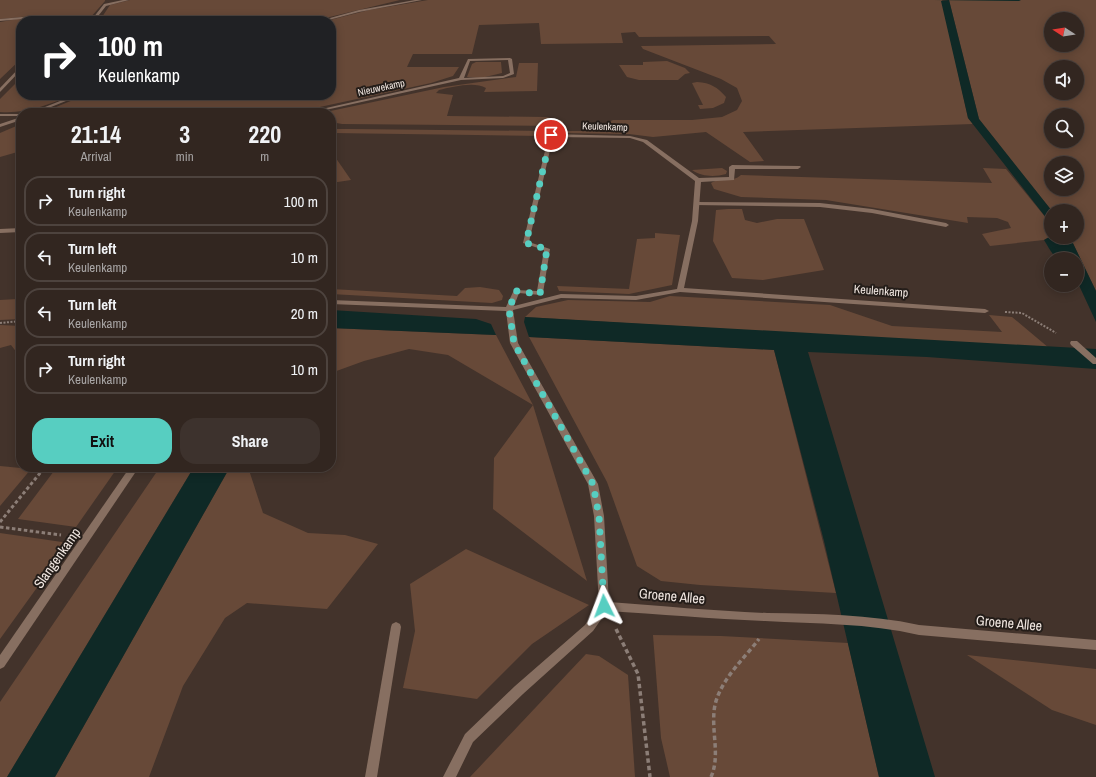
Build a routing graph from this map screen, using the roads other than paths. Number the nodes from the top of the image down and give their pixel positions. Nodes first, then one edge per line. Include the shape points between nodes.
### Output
1 (127, 0) edge
2 (420, 0) edge
3 (96, 16) edge
4 (336, 17) edge
5 (16, 19) edge
6 (0, 20) edge
7 (16, 73) edge
8 (461, 79) junction
9 (0, 90) edge
10 (66, 100) edge
11 (45, 108) edge
12 (329, 108) edge
13 (0, 115) edge
14 (16, 116) edge
15 (16, 118) edge
16 (0, 126) edge
17 (798, 167) dead end
18 (698, 180) junction
19 (696, 204) junction
20 (946, 226) dead end
21 (16, 230) edge
22 (0, 231) edge
23 (680, 290) junction
24 (336, 302) edge
25 (509, 309) junction
26 (985, 311) road end
27 (1074, 343) road end
28 (1096, 362) edge
29 (132, 472) edge
30 (604, 606) junction
31 (396, 627) dead end
32 (1096, 645) edge
33 (0, 664) edge
34 (371, 777) edge
35 (449, 777) edge

1 - 3 street via 105,5
2 - 4 street
5 - 6 street
7 - 9 street
8 - 8 street, Nieuwekamp via 469,60 510,59 512,74 496,78
8 - 12 street, Nieuwekamp
10 - 11 street
13 - 14 street
15 - 16 street
17 - 18 street via 732,167 732,179
18 - 19 street
18 - 25 street, Keulenkamp via 644,141 630,137 551,135 526,243 547,249 540,294 516,291
19 - 20 street via 820,205 872,211
19 - 23 street via 693,232
21 - 22 street
23 - 25 street, Keulenkamp via 636,298 562,296
23 - 26 street, Keulenkamp
24 - 25 street, Keulenkamp
25 - 30 street via 514,343 593,484 599,516
27 - 28 street
29 - 33 street, Slangenkamp
30 - 32 street, Groene Allee via 827,619 898,625 919,630
30 - 35 street via 589,628 469,738
31 - 34 street

